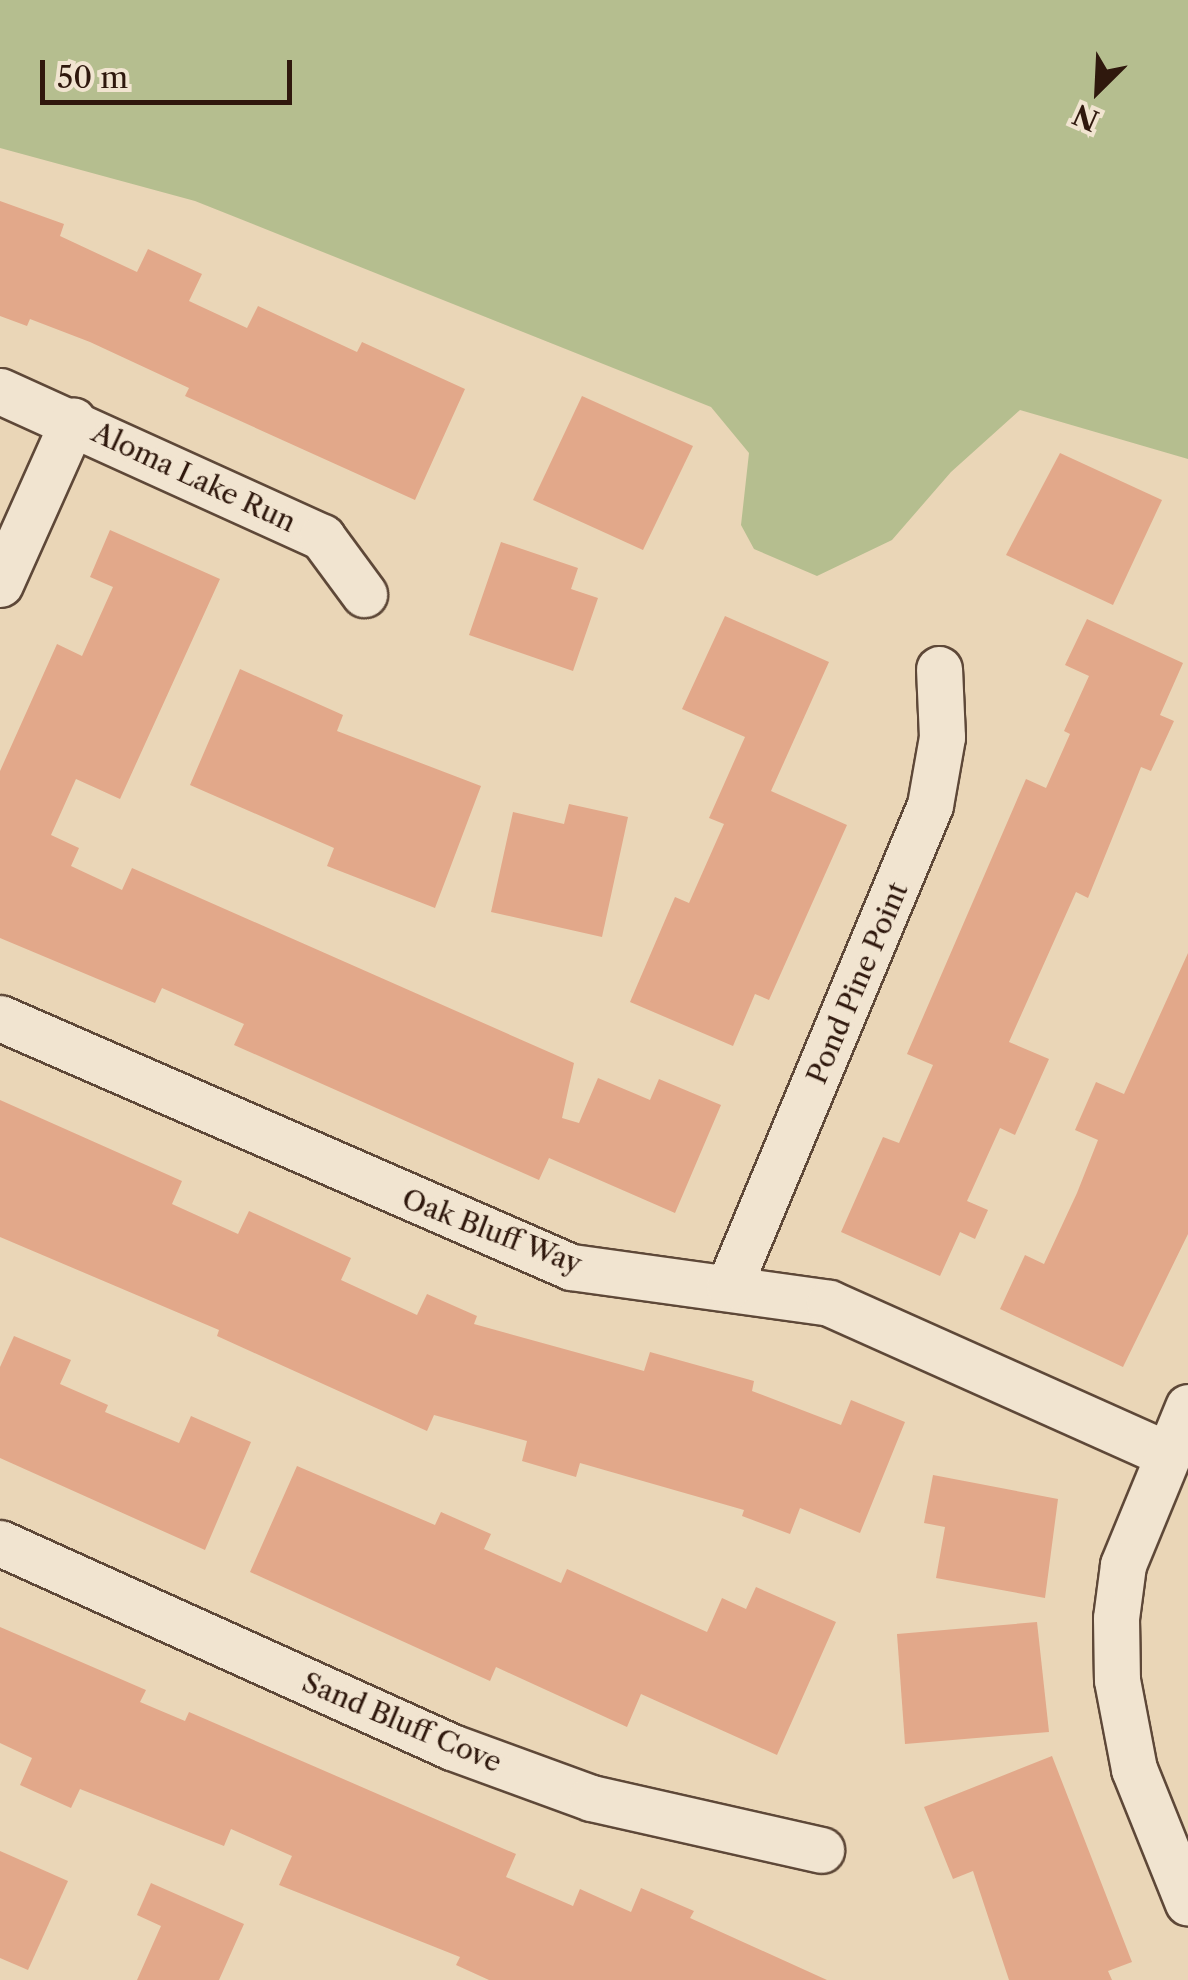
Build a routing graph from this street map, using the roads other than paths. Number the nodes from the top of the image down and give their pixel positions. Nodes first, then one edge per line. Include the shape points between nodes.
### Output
1 (0, 391) edge
2 (73, 422) junction
3 (0, 584) edge
4 (364, 594) dead end
5 (939, 669) dead end
6 (0, 1018) edge
7 (729, 1286) junction
8 (1188, 1407) edge
9 (1167, 1454) junction
10 (0, 1543) edge
11 (821, 1850) dead end
12 (1188, 1903) edge

1 - 2 street, Aloma Lake Run
2 - 3 street
2 - 4 street, Aloma Lake Run via 322,537
5 - 7 street, Pond Pine Point via 942,737 930,806
6 - 7 street, Oak Bluff Way via 571,1267
7 - 9 street, Oak Bluff Way via 829,1302
8 - 9 street
9 - 12 street via 1123,1566 1117,1680 1134,1769
10 - 11 street, Sand Bluff Cove via 470,1754 592,1798

